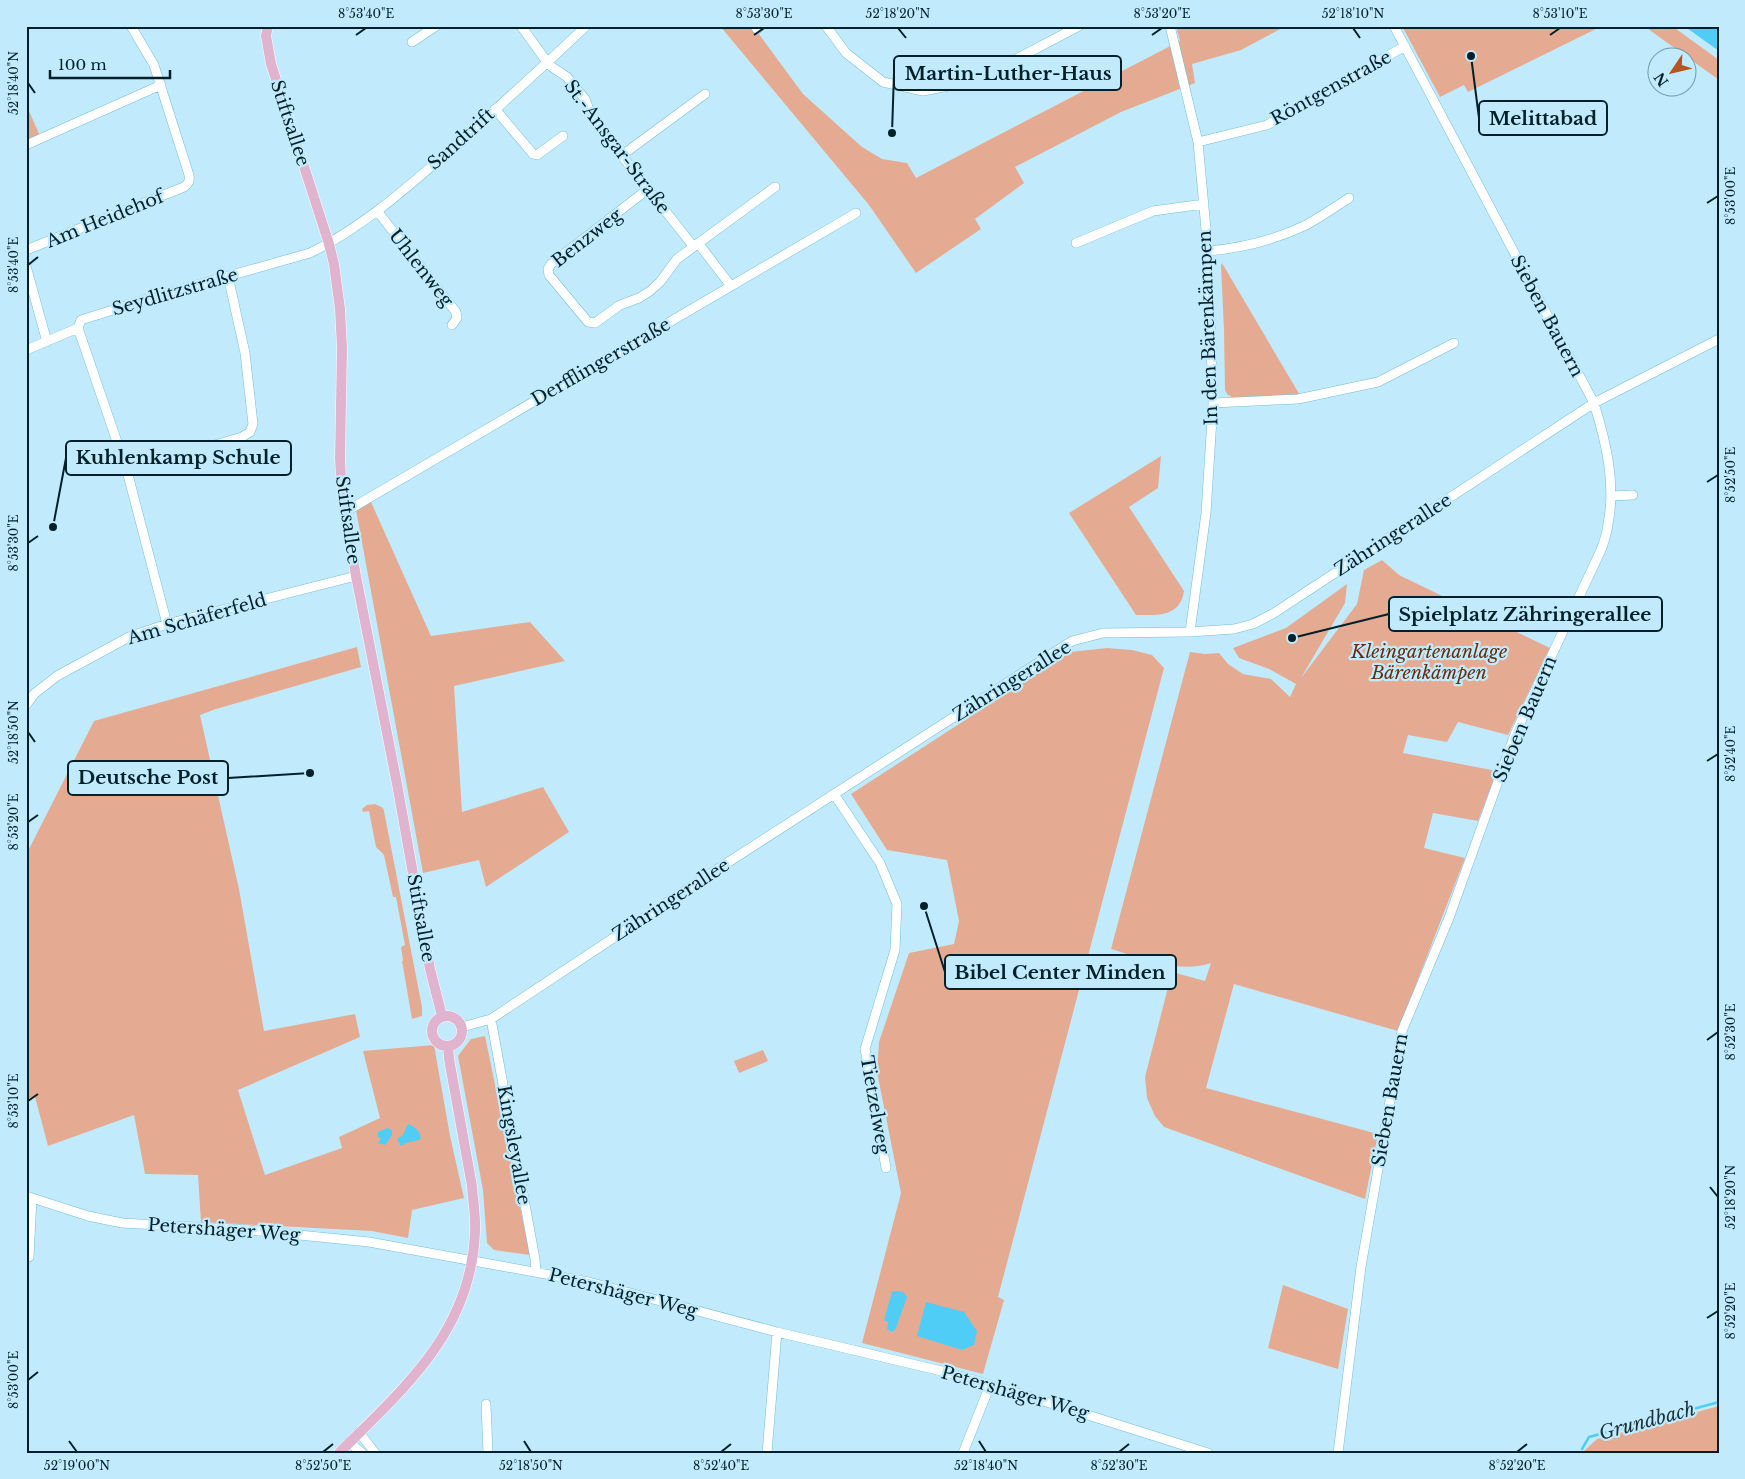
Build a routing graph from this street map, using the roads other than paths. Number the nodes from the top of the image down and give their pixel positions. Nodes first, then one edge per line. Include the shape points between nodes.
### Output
1 (131, 26) edge
2 (268, 26) edge
3 (436, 26) edge
4 (521, 26) edge
5 (586, 26) edge
6 (755, 26) edge
7 (761, 26) edge
8 (826, 26) edge
9 (1079, 26) edge
10 (1170, 26) edge
11 (1394, 26) edge
12 (412, 42) dead end
13 (1405, 46) junction
14 (548, 62) junction
15 (161, 84) junction
16 (704, 94) dead end
17 (496, 108) junction
18 (563, 136) dead end
19 (1198, 142) junction
20 (26, 145) edge
21 (621, 156) junction
22 (774, 187) dead end
23 (648, 189) junction
24 (1349, 198) dead end
25 (1204, 204) junction
26 (378, 212) junction
27 (856, 213) dead end
28 (1076, 243) dead end
29 (329, 244) junction
30 (695, 244) junction
31 (26, 250) edge
32 (1208, 251) junction
33 (26, 266) edge
34 (228, 276) junction
35 (731, 286) junction
36 (452, 325) dead end
37 (78, 328) junction
38 (1719, 339) edge
39 (47, 342) junction
40 (1454, 344) dead end
41 (26, 350) edge
42 (1213, 402) junction
43 (1594, 403) junction
44 (126, 471) junction
45 (1633, 495) dead end
46 (1611, 496) junction
47 (345, 512) junction
48 (356, 576) junction
49 (168, 624) junction
50 (1190, 632) junction
51 (26, 705) edge
52 (834, 794) junction
53 (442, 1016) junction
54 (491, 1019) junction
55 (462, 1027) junction
56 (448, 1046) junction
57 (886, 1168) dead end
58 (29, 1197) edge
59 (29, 1257) dead end
60 (472, 1260) junction
61 (536, 1271) junction
62 (777, 1332) junction
63 (990, 1385) junction
64 (486, 1404) dead end
65 (359, 1432) junction
66 (350, 1442) junction
67 (1188, 1450) edge
68 (339, 1453) edge
69 (362, 1453) edge
70 (374, 1453) edge
71 (488, 1453) edge
72 (767, 1453) edge
73 (963, 1453) edge
74 (1208, 1453) edge
75 (1338, 1453) edge

1 - 15 street via 154,65
2 - 29 main road, Stiftsallee via 266,36 271,64
3 - 12 street
4 - 14 street, St.-Ansgar-Straße
5 - 14 street, Sandtrift
6 - 7 street via 757,29
8 - 9 street via 846,53 883,82 924,91 969,82 986,75
10 - 19 street, In den Bärenkämpen
11 - 13 street, Sieben Bauern
13 - 19 street, Röntgenstraße via 1267,125
13 - 43 street, Sieben Bauern
14 - 17 street, Sandtrift
14 - 21 street, St.-Ansgar-Straße via 585,99 592,118
15 - 20 street
15 - 31 street, Am Heidehof via 190,180 184,187
16 - 21 street
17 - 18 street via 533,154 539,154
17 - 26 street, Sandtrift
19 - 25 street, In den Bärenkämpen
21 - 23 street, St.-Ansgar-Straße
22 - 30 street, Benzweg
23 - 30 street, St.-Ansgar-Straße
23 - 30 street, Benzweg via 548,269 549,275 588,322 595,323 620,305 650,291 672,264
24 - 32 street via 1305,225 1277,236 1250,245
25 - 28 street via 1154,210
25 - 32 street, In den Bärenkämpen
26 - 29 street, Sandtrift
26 - 36 street, Uhlenweg via 456,312 457,318
27 - 35 street, Derfflingerstraße
29 - 34 street, Seydlitzstraße via 310,253
29 - 47 main road, Stiftsallee via 339,298 342,348 340,459
30 - 35 street, St.-Ansgar-Straße
32 - 42 street, In den Bärenkämpen
33 - 39 street
34 - 37 street, Seydlitzstraße via 81,320
34 - 44 street via 245,353 253,424 250,432
35 - 47 street, Derfflingerstraße
37 - 39 street, Seydlitzstraße
37 - 44 street
38 - 43 street, Zähringerallee
39 - 41 street, Seydlitzstraße
40 - 42 street via 1378,382 1303,398
42 - 50 street, In den Bärenkämpen via 1206,513
43 - 46 street, Sieben Bauern via 1609,460
43 - 50 street, Zähringerallee via 1274,613 1234,629
44 - 49 street
45 - 46 street
46 - 75 street, Sieben Bauern via 1601,550 1515,734 1448,918 1402,1030 1361,1266
47 - 48 main road, Stiftsallee
48 - 49 street, Am Schäferfeld
48 - 53 main road, Stiftsallee via 430,969
49 - 51 street, Am Schäferfeld via 130,637 93,655 44,685
50 - 52 street, Zähringerallee via 1103,633 1072,641
52 - 54 street, Zähringerallee
52 - 57 street, Tietzelweg via 880,863 897,904 895,950 865,1049
53 - 55 main road via 454,1017
53 - 56 main road via 434,1022 432,1032 436,1041
54 - 55 street, Zähringerallee
54 - 61 street, Kingsleyallee
55 - 56 main road via 460,1040
56 - 60 main road via 472,1186 475,1221
58 - 59 street
58 - 60 street, Petershäger Weg via 122,1223 294,1233
60 - 61 street, Petershäger Weg
60 - 65 main road via 459,1305 430,1357
61 - 62 street, Petershäger Weg
62 - 63 street, Petershäger Weg
62 - 72 street
63 - 67 street, Petershäger Weg
63 - 73 street
64 - 71 street
65 - 66 main road
65 - 70 street
66 - 68 main road
66 - 69 street
67 - 74 street, Petershäger Weg

